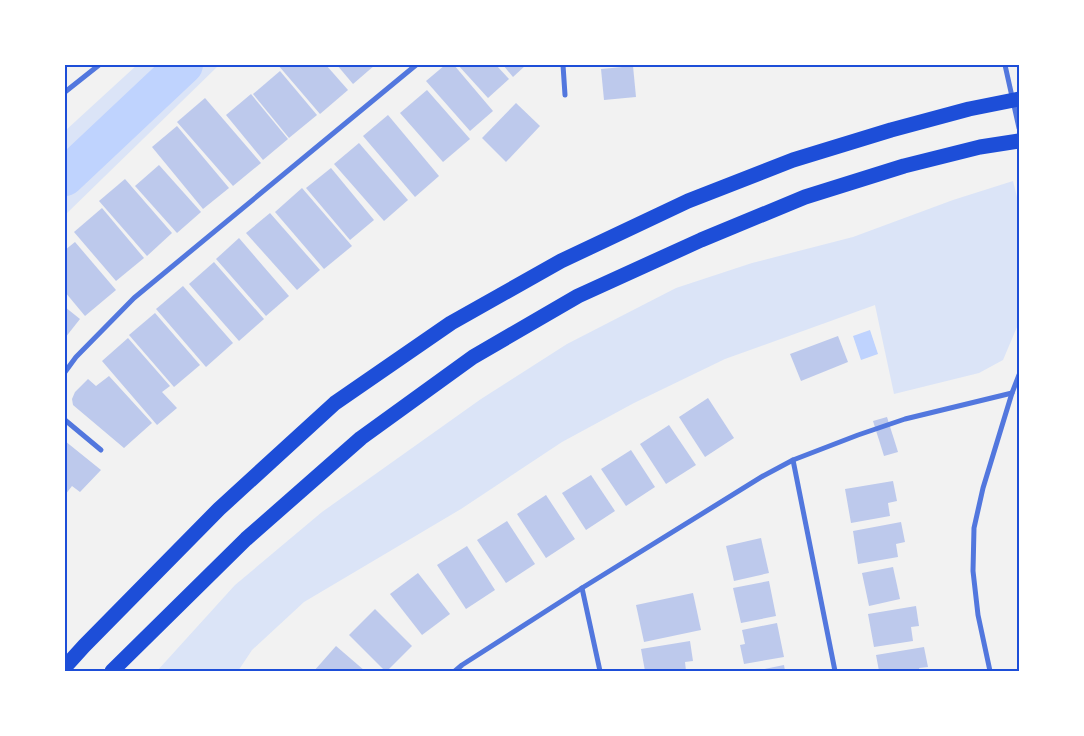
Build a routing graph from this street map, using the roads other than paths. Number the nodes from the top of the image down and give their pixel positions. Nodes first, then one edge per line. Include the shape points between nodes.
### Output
1 (99, 65) edge
2 (416, 65) edge
3 (563, 65) edge
4 (1005, 65) edge
5 (65, 92) edge
6 (565, 95) dead end
7 (1019, 98) edge
8 (1019, 128) edge
9 (1019, 141) edge
10 (65, 372) edge
11 (1019, 375) edge
12 (1012, 393) junction
13 (65, 420) edge
14 (101, 450) dead end
15 (793, 460) junction
16 (582, 588) junction
17 (65, 667) edge
18 (112, 671) edge
19 (455, 671) edge
20 (600, 671) edge
21 (835, 671) edge
22 (990, 671) edge

1 - 5 street
2 - 10 street via 134,298
3 - 6 street
4 - 8 street
7 - 17 highway via 882,132 793,160 688,201 561,261 451,323 335,403 219,508
9 - 18 highway via 904,166 805,197 578,296 472,357 361,438 246,539
11 - 12 street
12 - 15 street via 905,419
12 - 22 street via 974,528 973,571
13 - 14 street
15 - 16 street
15 - 21 street
16 - 19 street
16 - 20 street

